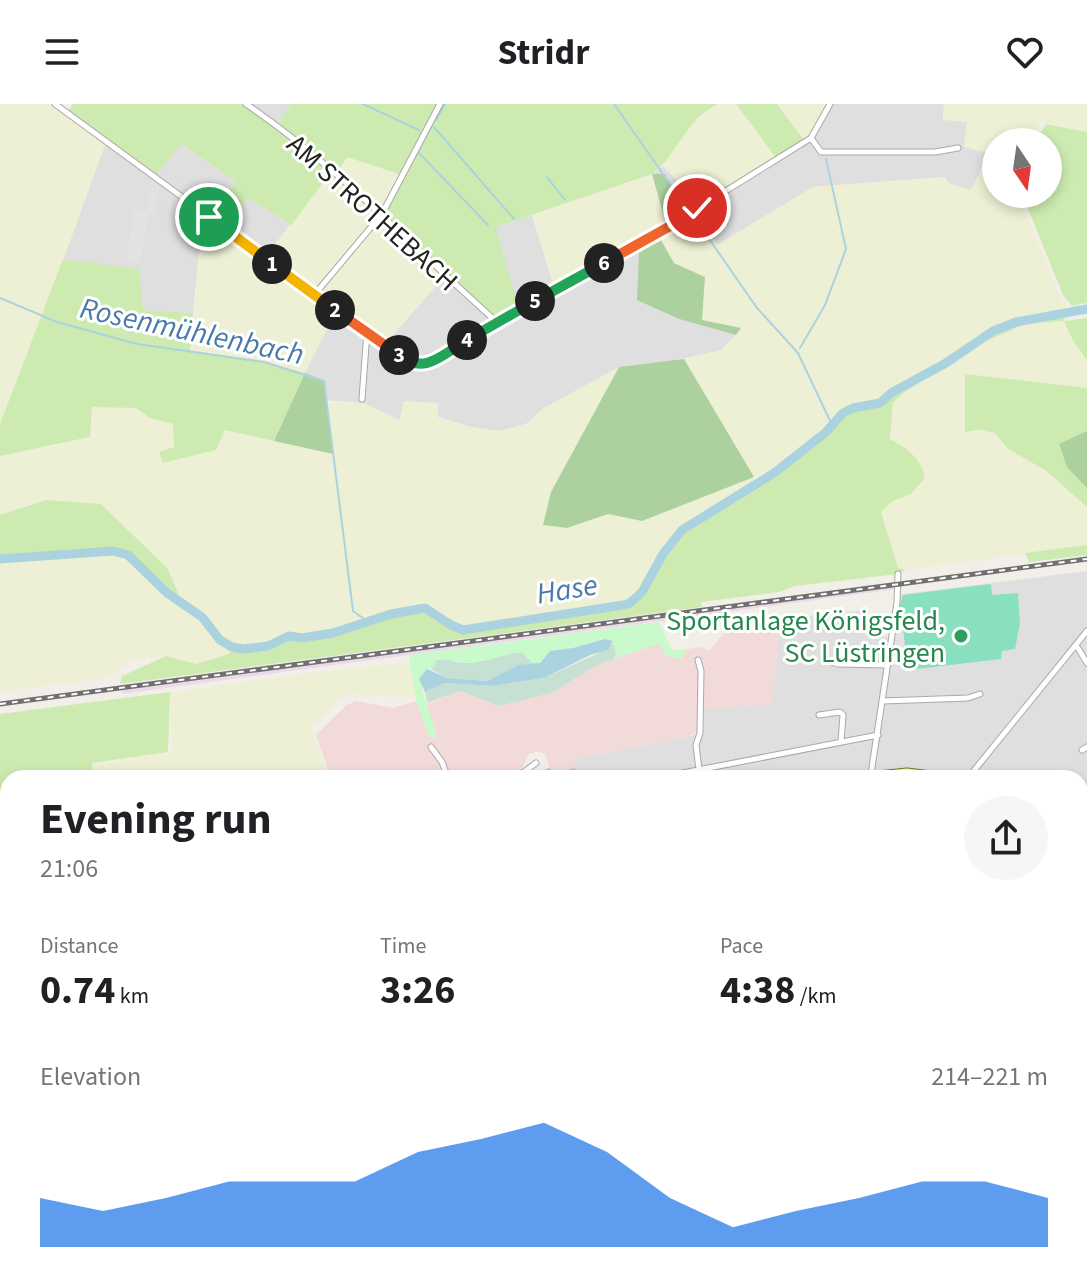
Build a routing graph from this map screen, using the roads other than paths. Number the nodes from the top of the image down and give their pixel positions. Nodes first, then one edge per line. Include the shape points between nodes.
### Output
1 (55, 104) edge
2 (246, 104) edge
3 (440, 104) edge
4 (830, 104) edge
5 (811, 138) junction
6 (958, 148) dead end
7 (382, 214) junction
8 (315, 294) junction
9 (497, 322) junction
10 (367, 332) junction
11 (362, 399) dead end
12 (898, 574) dead end
13 (1087, 631) edge
14 (1076, 645) junction
15 (698, 660) dead end
16 (831, 662) dead end
17 (1087, 663) edge
18 (888, 665) junction
19 (980, 694) dead end
20 (883, 701) junction
21 (819, 715) dead end
22 (878, 735) junction
23 (841, 742) junction
24 (431, 747) dead end
25 (536, 763) dead end
26 (699, 769) junction
27 (445, 770) edge
28 (527, 770) edge
29 (694, 770) edge
30 (872, 770) edge
31 (974, 770) edge

1 - 8 street
2 - 7 street, AM STROTHEBACH via 337,172
3 - 7 street
4 - 5 street
5 - 6 street via 821,152
5 - 9 street via 650,238
7 - 8 street
7 - 9 street, AM STROTHEBACH
8 - 10 street
9 - 10 street via 417,366
10 - 11 street
12 - 18 street
13 - 14 street
14 - 17 street
14 - 31 street
15 - 26 street
16 - 18 street
18 - 20 street
19 - 20 street
20 - 22 street
21 - 23 street via 843,715
22 - 23 street
22 - 30 street
23 - 26 street
24 - 27 street
25 - 28 street
26 - 29 street

